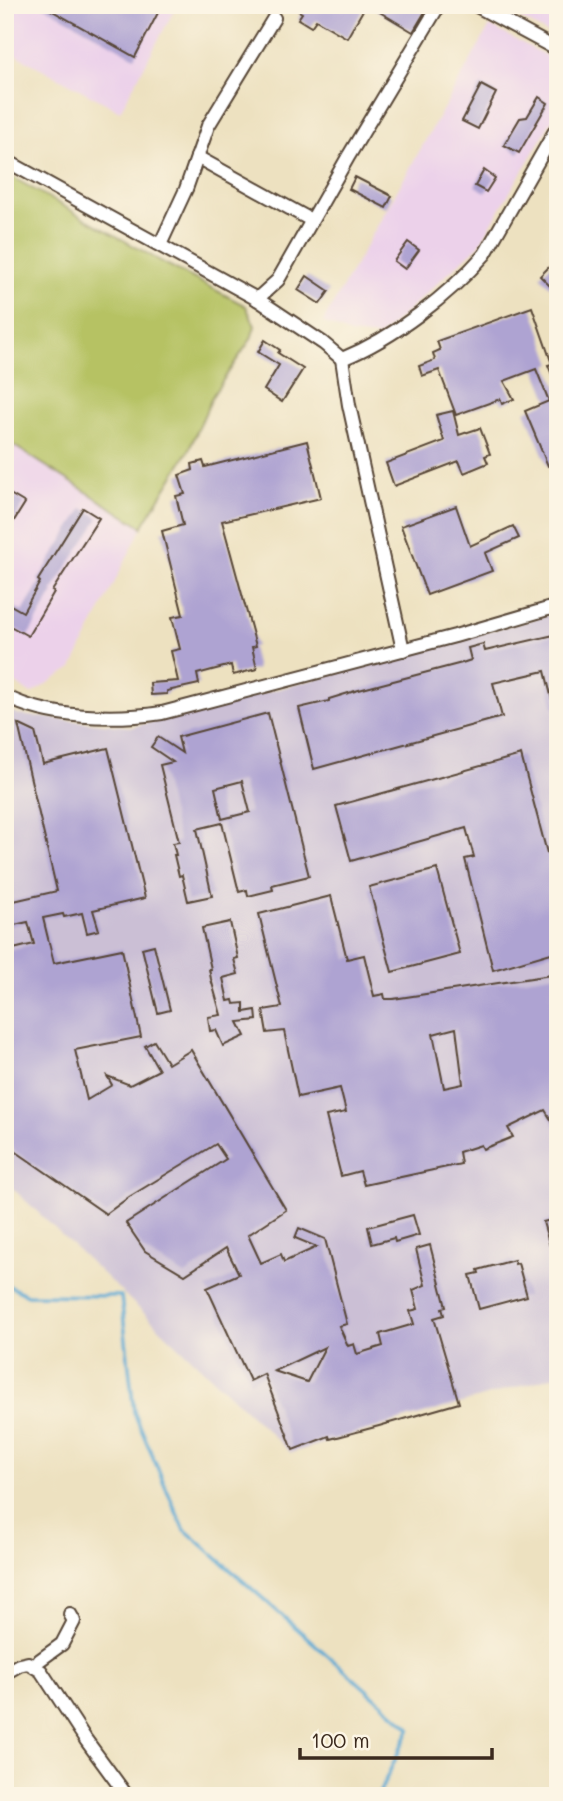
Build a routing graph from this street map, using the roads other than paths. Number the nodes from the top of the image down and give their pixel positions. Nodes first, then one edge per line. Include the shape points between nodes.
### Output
1 (439, 5) edge
2 (475, 5) edge
3 (274, 18) dead end
4 (558, 50) edge
5 (558, 126) edge
6 (197, 157) junction
7 (5, 160) edge
8 (311, 220) junction
9 (160, 245) junction
10 (257, 299) junction
11 (342, 359) junction
12 (558, 606) edge
13 (403, 650) junction
14 (5, 696) edge
15 (70, 1614) dead end
16 (33, 1665) junction
17 (5, 1673) edge
18 (127, 1796) edge

1 - 8 street
2 - 4 street
3 - 6 street via 208,126
5 - 11 street via 485,254 473,267 405,325 370,348
6 - 8 street
6 - 9 street
7 - 9 street
8 - 10 street via 278,280
9 - 10 street
10 - 11 street
11 - 13 street
12 - 13 street
13 - 14 street via 143,716 38,709
15 - 16 street via 74,1621 62,1644
16 - 17 street via 19,1665
16 - 18 street via 47,1678

